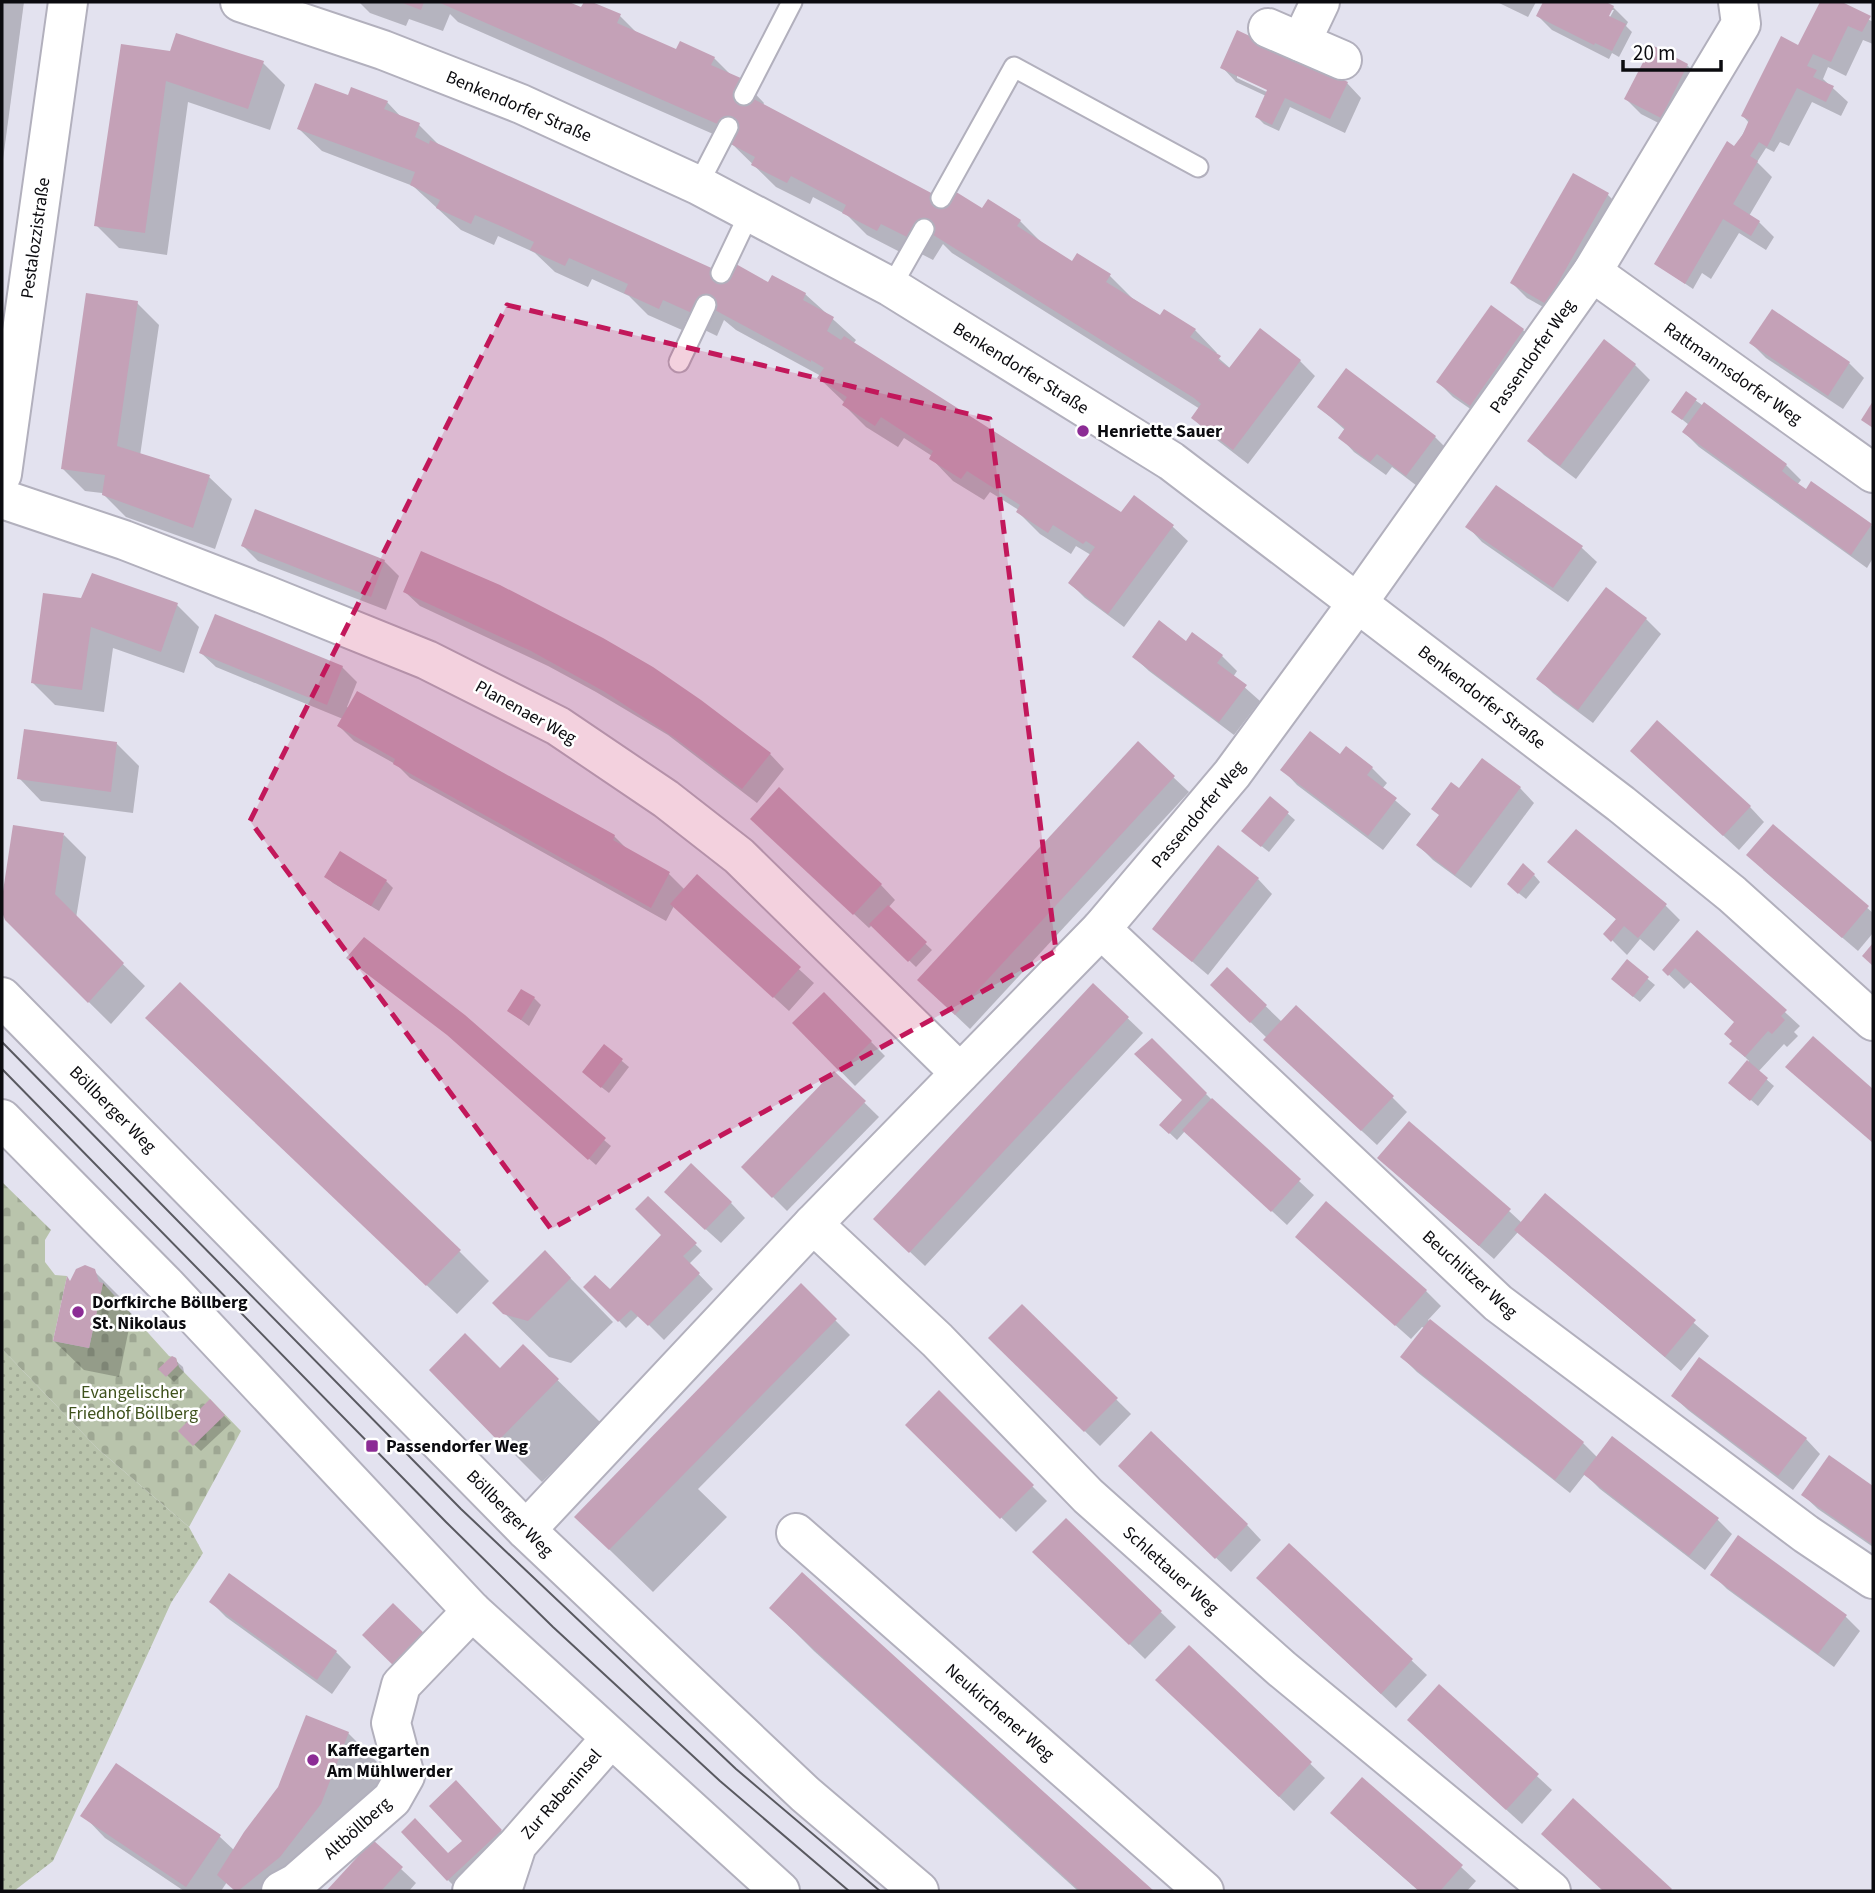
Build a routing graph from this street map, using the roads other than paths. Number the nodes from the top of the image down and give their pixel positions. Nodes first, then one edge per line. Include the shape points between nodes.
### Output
1 (68, 2) edge
2 (240, 2) edge
3 (792, 2) edge
4 (1320, 2) edge
5 (1738, 2) edge
6 (1342, 60) dead end
7 (744, 95) dead end
8 (728, 127) dead end
9 (1198, 167) dead end
10 (698, 185) junction
11 (940, 198) dead end
12 (750, 212) junction
13 (924, 229) dead end
14 (1592, 272) junction
15 (721, 273) dead end
16 (891, 288) junction
17 (706, 305) dead end
18 (679, 362) dead end
19 (1873, 473) edge
20 (2, 474) edge
21 (2, 499) edge
22 (1358, 602) junction
23 (1101, 929) junction
24 (2, 997) edge
25 (1873, 1021) edge
26 (960, 1073) junction
27 (2, 1119) edge
28 (813, 1224) junction
29 (526, 1530) junction
30 (796, 1533) dead end
31 (1873, 1579) edge
32 (472, 1611) junction
33 (611, 1738) junction
34 (517, 1845) junction
35 (281, 1891) edge
36 (472, 1891) edge
37 (502, 1891) edge
38 (780, 1891) edge
39 (919, 1891) edge
40 (1204, 1891) edge
41 (1551, 1891) edge

1 - 20 street, Pestalozzistraße
2 - 10 street, Benkendorfer Straße via 383,50 521,104
3 - 7 lane
4 - 6 street via 1285,35
5 - 14 street, Passendorfer Weg via 1741,24
8 - 10 lane
9 - 11 lane via 1014,67
10 - 12 street, Benkendorfer Straße
12 - 15 lane
12 - 16 street, Benkendorfer Straße
13 - 16 lane
14 - 19 street, Rattmannsdorfer Weg
14 - 22 street, Passendorfer Weg
16 - 22 street, Benkendorfer Straße via 1171,461
17 - 18 lane
21 - 26 street, Planenaer Weg via 136,545 428,660 558,726 666,799 739,856
22 - 23 street, Passendorfer Weg via 1232,774
22 - 25 street, Benkendorfer Straße via 1732,894
23 - 26 street, Passendorfer Weg
23 - 31 street, Beuchlitzer Weg via 1498,1303
24 - 29 street, Böllberger Weg
26 - 28 street, Passendorfer Weg
27 - 32 street via 165,1284
28 - 29 street, Passendorfer Weg
28 - 41 street, Schlettauer Weg via 937,1340 1088,1496 1282,1669
29 - 39 street, Böllberger Weg via 805,1794
30 - 40 street, Neukirchener Weg
32 - 33 street
32 - 35 street, Altböllberg via 401,1685 391,1723 405,1776 392,1799
33 - 34 street, Zur Rabeninsel
33 - 38 street
34 - 36 street
34 - 37 street, Zur Rabeninsel

